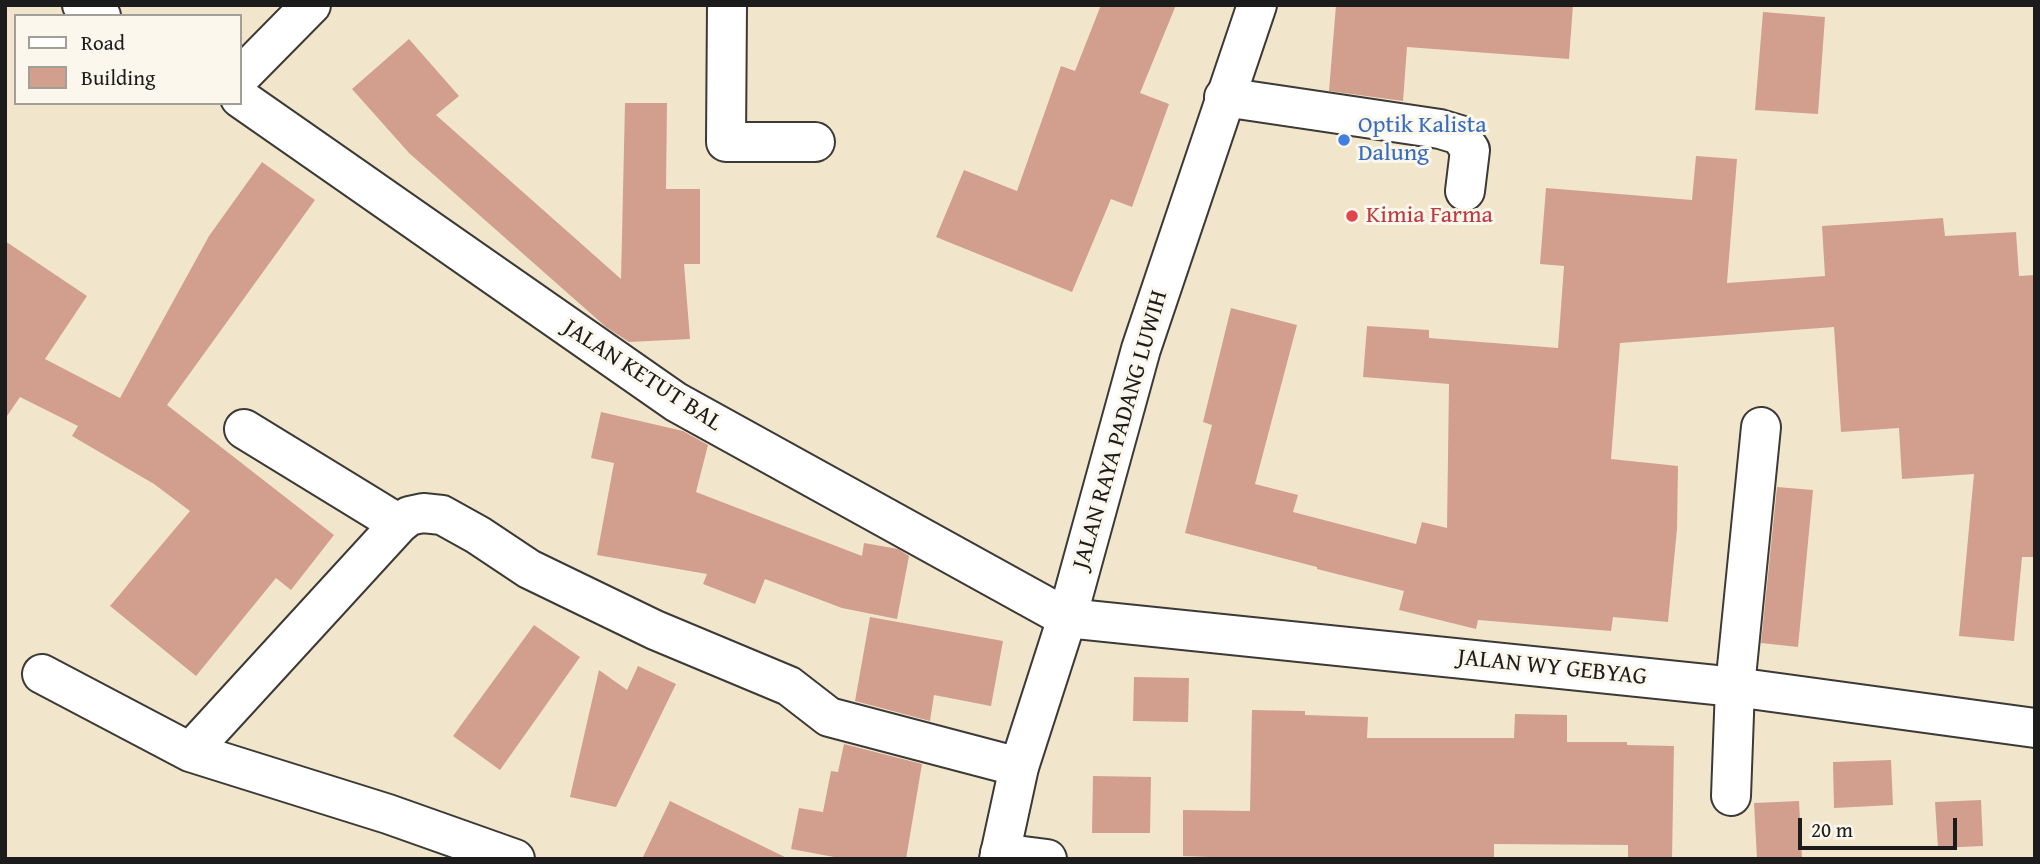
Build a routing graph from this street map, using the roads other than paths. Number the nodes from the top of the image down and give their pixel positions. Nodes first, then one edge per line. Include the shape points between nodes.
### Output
1 (311, 5) edge
2 (727, 5) edge
3 (1257, 5) edge
4 (242, 75) edge
5 (1224, 97) junction
6 (242, 99) edge
7 (815, 142) dead end
8 (1465, 191) dead end
9 (1761, 427) dead end
10 (244, 429) dead end
11 (399, 524) junction
12 (1068, 618) junction
13 (42, 674) dead end
14 (1735, 687) junction
15 (2035, 728) edge
16 (190, 752) junction
17 (1019, 767) junction
18 (1731, 796) dead end
19 (1000, 856) edge
20 (515, 859) edge
21 (1047, 859) edge

1 - 4 street
2 - 7 street via 726,142
3 - 5 street, JALAN RAYA PADANG LUWIH
5 - 8 street via 1460,135 1470,150
5 - 12 street, JALAN RAYA PADANG LUWIH via 1141,349
6 - 12 street, JALAN KETUT BAL via 676,402
9 - 14 street
10 - 11 street
11 - 16 street
11 - 17 street via 423,513 442,515 529,569 789,686 829,717
12 - 14 street, JALAN WY GEBYAG
12 - 17 street, JALAN RAYA PADANG LUWIH
13 - 16 street
14 - 15 street, JALAN WY GEBYAG
14 - 18 street
16 - 20 street
17 - 19 street, JALAN RAYA PADANG LUWIH
19 - 21 street

